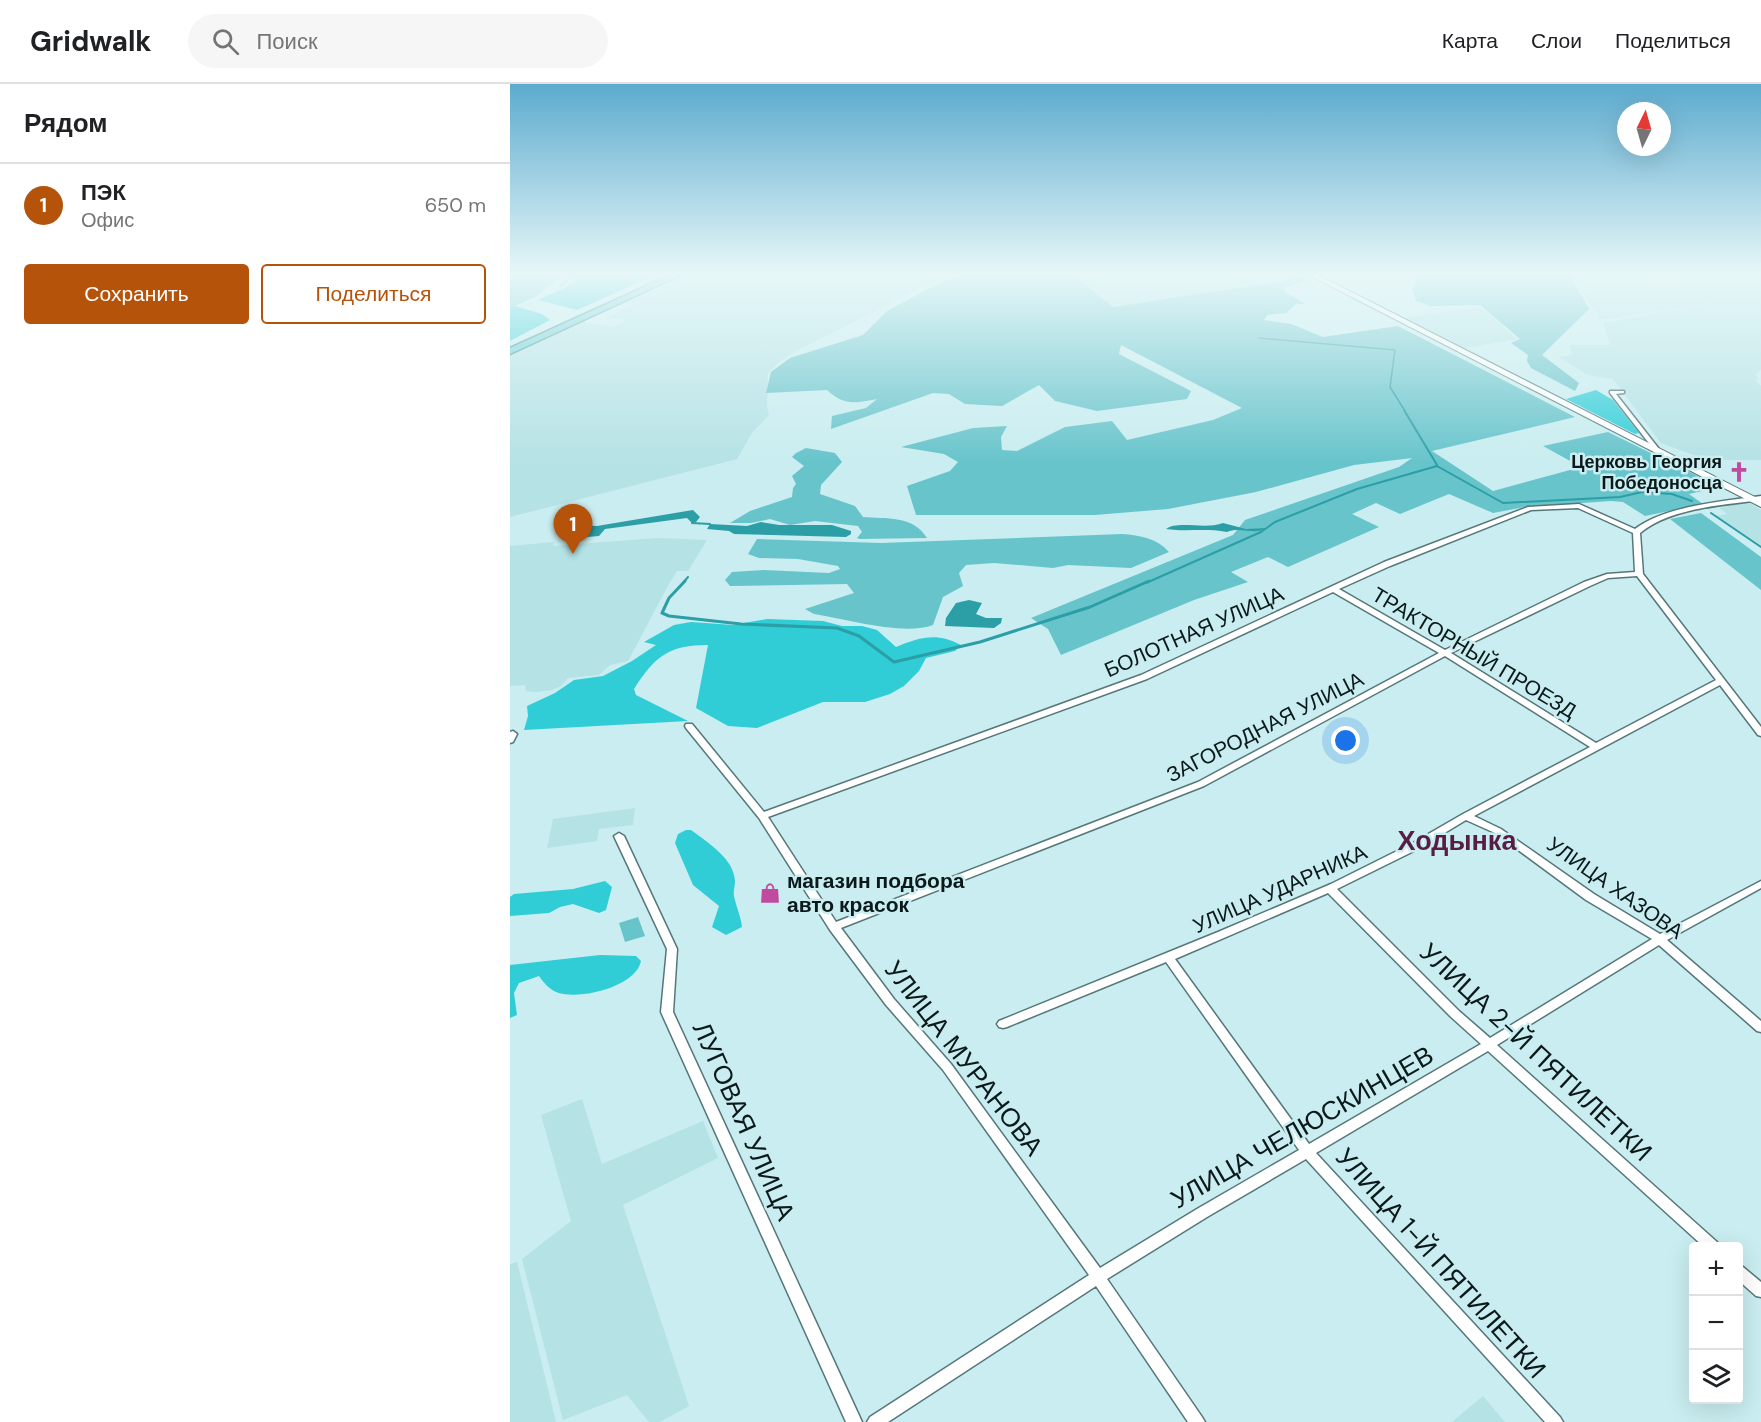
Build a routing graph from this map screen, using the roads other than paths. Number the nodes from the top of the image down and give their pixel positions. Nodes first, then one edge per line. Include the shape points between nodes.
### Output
1 (535, 337) edge
2 (536, 337) edge
3 (1435, 337) edge
4 (510, 349) edge
5 (1622, 392) dead end
6 (1657, 450) junction
7 (1758, 500) edge
8 (1636, 532) junction
9 (1639, 574) junction
10 (1333, 589) junction
11 (1445, 653) junction
12 (1721, 681) junction
13 (689, 726) dead end
14 (1761, 733) edge
15 (1596, 747) junction
16 (762, 816) junction
17 (1466, 816) junction
18 (619, 836) dead end
19 (1761, 884) edge
20 (1330, 889) junction
21 (834, 927) junction
22 (1659, 940) junction
23 (1169, 958) junction
24 (1003, 1023) dead end
25 (1761, 1028) edge
26 (1490, 1044) junction
27 (1307, 1152) junction
28 (1708, 1242) edge
29 (1743, 1275) edge
30 (1098, 1277) junction
31 (1761, 1291) edge
32 (854, 1422) edge
33 (875, 1422) edge
34 (1197, 1422) edge
35 (1555, 1422) edge

1 - 4 highway
2 - 4 highway
3 - 6 main road
5 - 6 street via 1612,392
6 - 7 main road
7 - 8 street via 1663,516 1643,524
8 - 9 street
8 - 10 street, БОЛОТНАЯ УЛИЦА via 1579,506 1530,508
9 - 11 street, ЗАГОРОДНАЯ УЛИЦА via 1607,576
9 - 12 street
10 - 11 street, ТРАКТОРНЫЙ ПРОЕЗД
10 - 16 street, БОЛОТНАЯ УЛИЦА via 1144,677
11 - 15 street, ТРАКТОРНЫЙ ПРОЕЗД
11 - 21 street, ЗАГОРОДНАЯ УЛИЦА via 1201,784
12 - 14 street
12 - 15 street, УЛИЦА УДАРНИКА
13 - 16 street, УЛИЦА МУРАНОВА
15 - 17 street, УЛИЦА УДАРНИКА
16 - 21 street, УЛИЦА МУРАНОВА
17 - 20 street, УЛИЦА УДАРНИКА via 1434,837
17 - 22 street, УЛИЦА ХАЗОВА via 1498,831 1590,897
18 - 32 street, ЛУГОВАЯ УЛИЦА via 672,949 667,1012
19 - 22 street, УЛИЦА ЧЕЛЮСКИНЦЕВ
20 - 23 street, УЛИЦА УДАРНИКА
20 - 26 street, УЛИЦА 2-Й ПЯТИЛЕТКИ
21 - 30 street, УЛИЦА МУРАНОВА via 890,1002 947,1067
22 - 25 street, УЛИЦА ХАЗОВА
22 - 26 street, УЛИЦА ЧЕЛЮСКИНЦЕВ
23 - 24 street, УЛИЦА УДАРНИКА
23 - 27 street, УЛИЦА 1-Й ПЯТИЛЕТКИ
26 - 27 street, УЛИЦА ЧЕЛЮСКИНЦЕВ
26 - 28 street, УЛИЦА 2-Й ПЯТИЛЕТКИ
27 - 30 street, УЛИЦА ЧЕЛЮСКИНЦЕВ
27 - 35 street, УЛИЦА 1-Й ПЯТИЛЕТКИ
29 - 31 street
30 - 33 street, УЛИЦА ЧЕЛЮСКИНЦЕВ
30 - 34 street, УЛИЦА МУРАНОВА

